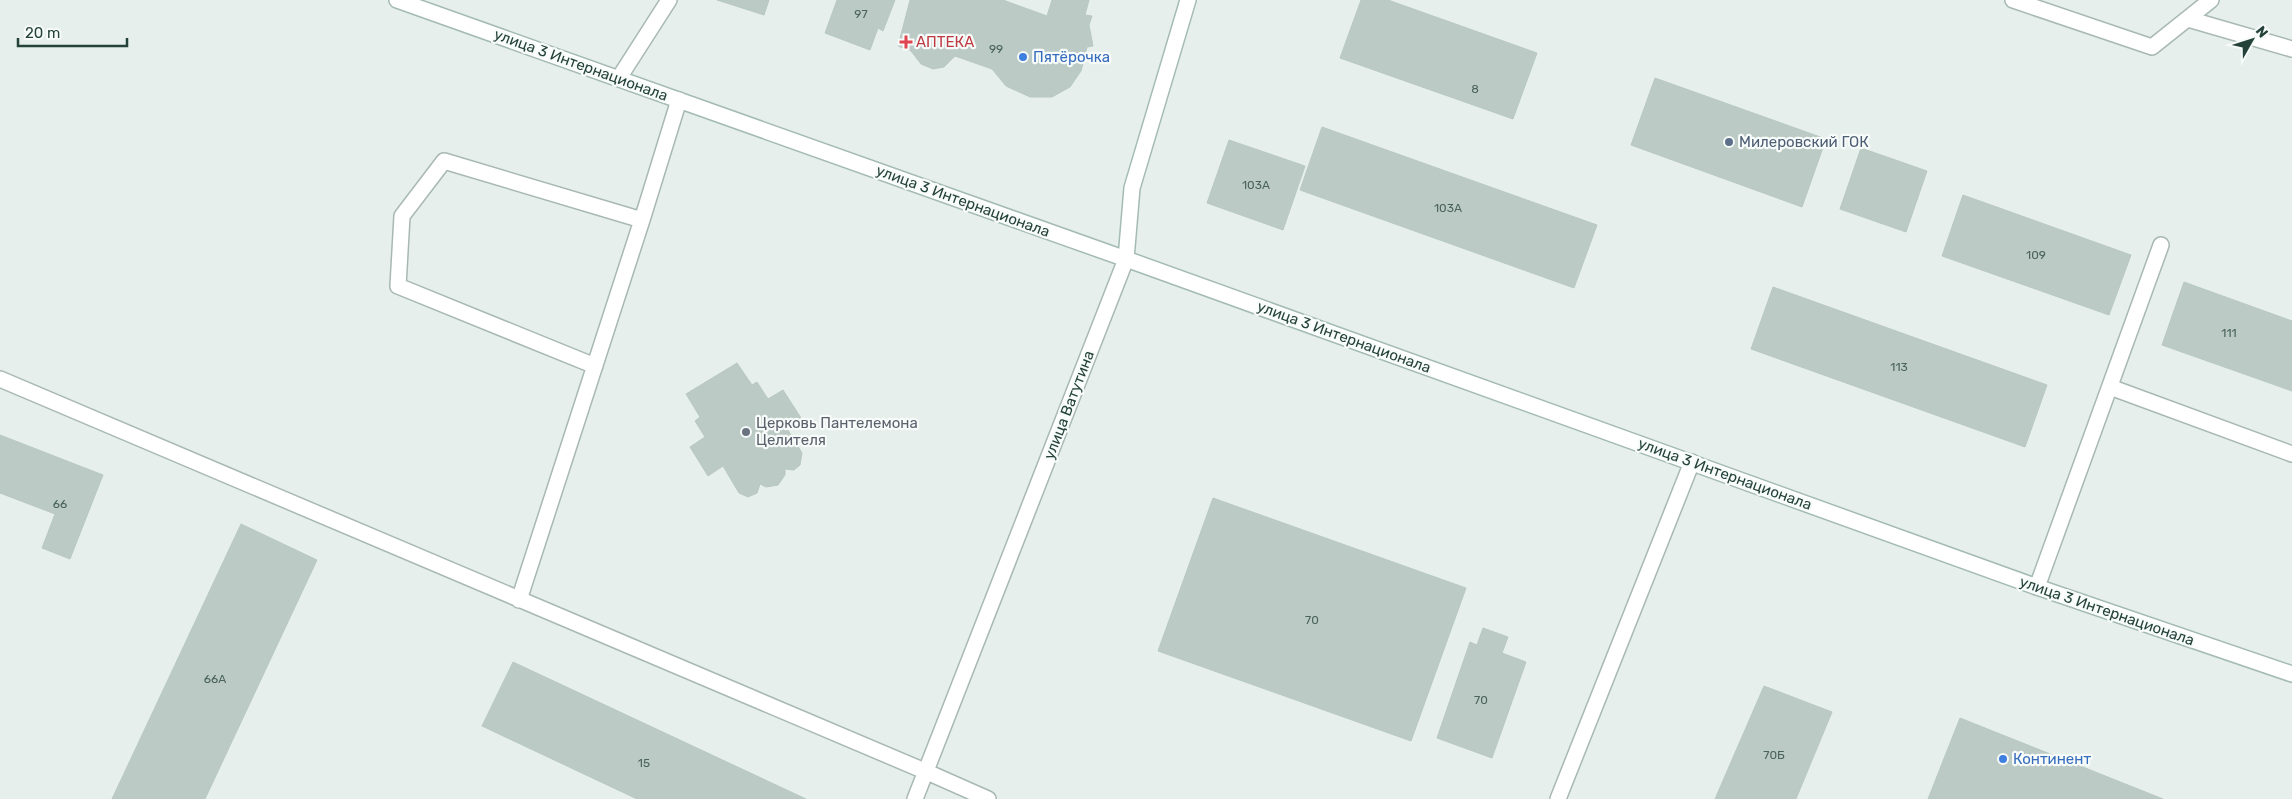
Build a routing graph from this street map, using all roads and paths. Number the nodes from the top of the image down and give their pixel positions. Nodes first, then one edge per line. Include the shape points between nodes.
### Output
1 (397, 0) edge
2 (668, 0) edge
3 (1188, 0) edge
4 (2013, 0) edge
5 (2211, 0) edge
6 (2188, 18) junction
7 (2292, 49) edge
8 (619, 78) junction
9 (679, 100) junction
10 (642, 220) junction
11 (2162, 245) dead end
12 (1126, 259) junction
13 (595, 366) junction
14 (0, 379) edge
15 (2110, 387) junction
16 (2292, 454) edge
17 (1692, 462) junction
18 (2037, 587) junction
19 (519, 600) junction
20 (2292, 674) edge
21 (927, 772) junction
22 (915, 799) edge
23 (988, 799) edge
24 (1558, 799) edge

1 - 8 main road, улица 3 Интернационала
2 - 8 main road
3 - 12 main road, улица Ватутина via 1132,188
4 - 6 main road via 2152,48
5 - 6 main road
6 - 7 main road
8 - 9 main road, улица 3 Интернационала
9 - 10 main road
9 - 12 main road, улица 3 Интернационала
10 - 13 main road
10 - 13 main road via 444,161 402,216 398,286
11 - 15 main road
12 - 17 main road, улица 3 Интернационала
12 - 21 main road, улица Ватутина
13 - 19 main road
14 - 19 main road
15 - 16 main road
15 - 18 main road
17 - 18 main road, улица 3 Интернационала
17 - 24 main road
18 - 20 main road, улица 3 Интернационала
19 - 21 main road
21 - 22 main road, улица Ватутина
21 - 23 main road

